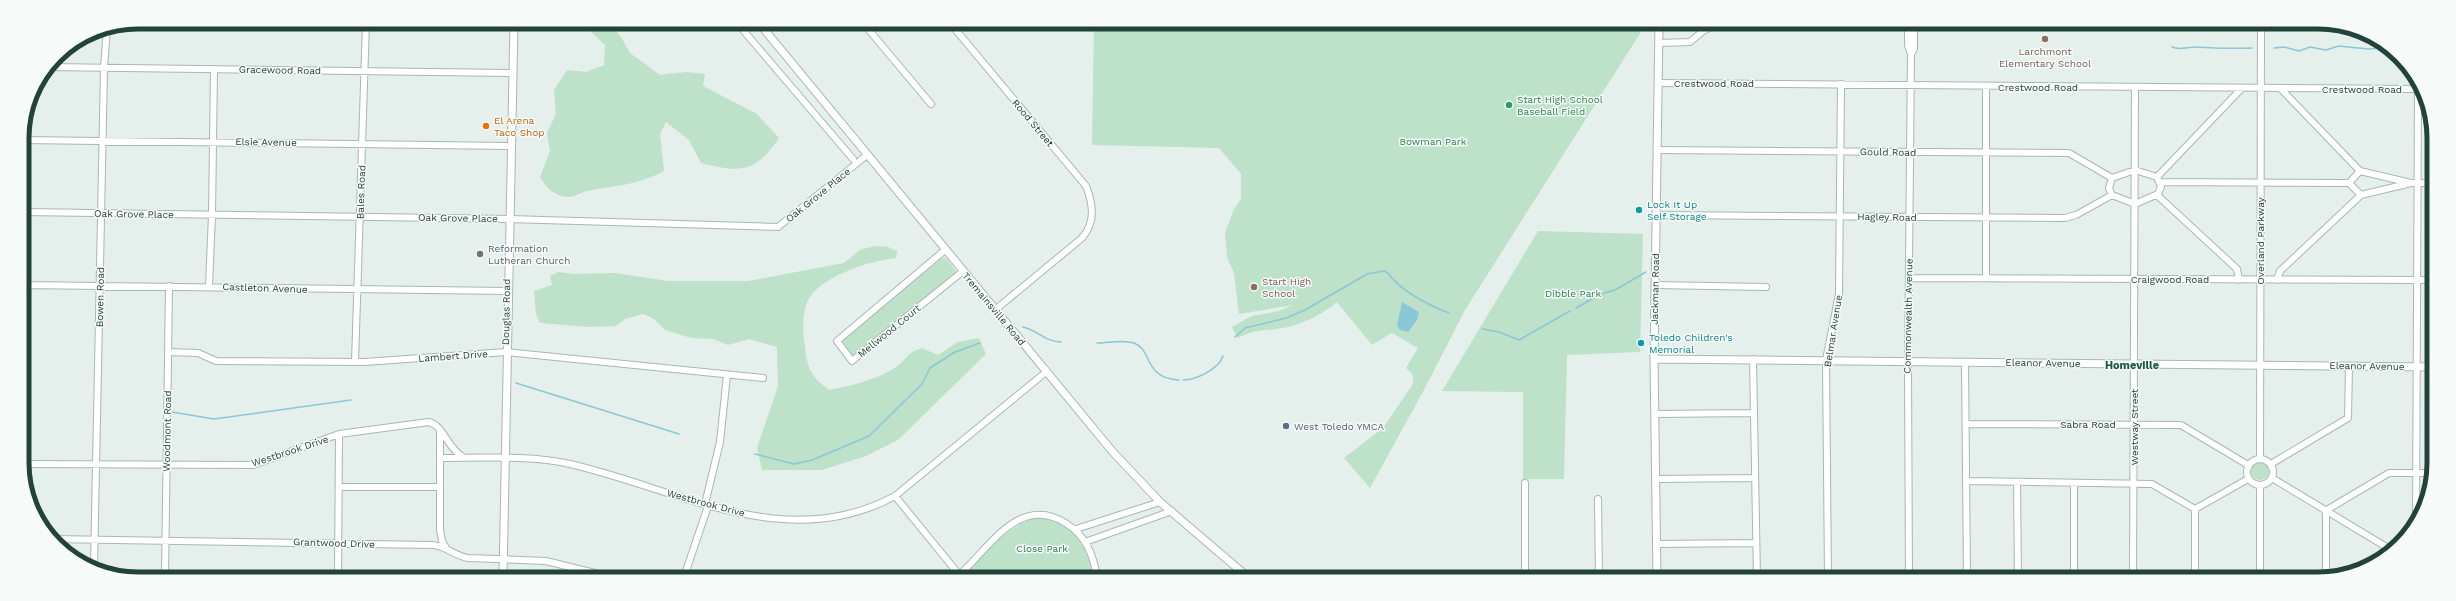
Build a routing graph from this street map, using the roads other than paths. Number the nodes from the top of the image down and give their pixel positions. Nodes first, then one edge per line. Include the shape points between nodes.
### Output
1 (366, 29) edge
2 (514, 29) edge
3 (742, 29) edge
4 (767, 29) edge
5 (868, 29) edge
6 (955, 29) edge
7 (1659, 29) edge
8 (1707, 29) edge
9 (1908, 29) edge
10 (1914, 29) edge
11 (2261, 29) edge
12 (107, 34) edge
13 (1659, 43) junction
14 (1911, 54) junction
15 (55, 67) edge
16 (104, 68) junction
17 (214, 69) junction
18 (364, 71) junction
19 (512, 73) junction
20 (1658, 83) junction
21 (1841, 84) junction
22 (1911, 85) junction
23 (1986, 86) junction
24 (2135, 87) junction
25 (2242, 88) junction
26 (2261, 88) junction
27 (2280, 88) junction
28 (2415, 89) edge
29 (2418, 95) edge
30 (931, 104) dead end
31 (29, 140) edge
32 (103, 140) junction
33 (214, 141) junction
34 (362, 144) junction
35 (510, 146) junction
36 (1657, 150) junction
37 (1840, 151) junction
38 (1910, 153) junction
39 (1986, 153) junction
40 (867, 155) junction
41 (853, 159) dead end
42 (2135, 170) junction
43 (2360, 171) junction
44 (2112, 178) junction
45 (2158, 179) junction
46 (2260, 182) junction
47 (2350, 183) junction
48 (2410, 183) junction
49 (2418, 183) junction
50 (2427, 183) edge
51 (2112, 195) junction
52 (2156, 195) junction
53 (2360, 195) junction
54 (2135, 204) junction
55 (29, 212) edge
56 (102, 213) junction
57 (212, 215) junction
58 (1656, 215) junction
59 (361, 216) junction
60 (1840, 216) junction
61 (1909, 217) junction
62 (1986, 218) junction
63 (509, 219) junction
64 (945, 250) junction
65 (962, 272) junction
66 (1909, 278) junction
67 (1986, 278) junction
68 (2134, 279) junction
69 (2239, 280) junction
70 (2260, 280) junction
71 (2277, 280) junction
72 (2417, 280) junction
73 (2427, 280) edge
74 (29, 285) edge
75 (100, 286) junction
76 (169, 286) junction
77 (209, 286) junction
78 (1655, 286) junction
79 (1766, 286) dead end
80 (359, 291) junction
81 (507, 291) junction
82 (995, 310) junction
83 (168, 352) junction
84 (506, 352) junction
85 (1654, 359) junction
86 (1753, 359) junction
87 (1826, 360) junction
88 (1908, 360) junction
89 (355, 362) junction
90 (1965, 362) junction
91 (2134, 364) junction
92 (2260, 365) junction
93 (2349, 366) junction
94 (2417, 366) junction
95 (2427, 366) edge
96 (1046, 372) junction
97 (727, 375) junction
98 (763, 378) dead end
99 (1754, 413) junction
100 (1655, 414) junction
101 (1966, 424) junction
102 (2134, 424) junction
103 (440, 430) junction
104 (339, 434) junction
105 (440, 458) junction
106 (465, 458) junction
107 (2260, 458) junction
108 (504, 459) junction
109 (29, 464) edge
110 (97, 464) junction
111 (2271, 464) junction
112 (166, 465) junction
113 (2248, 465) junction
114 (2417, 473) junction
115 (2427, 473) edge
116 (1755, 478) junction
117 (2248, 478) junction
118 (2272, 478) junction
119 (1656, 480) junction
120 (1966, 481) junction
121 (2017, 482) junction
122 (1525, 483) dead end
123 (2074, 483) junction
124 (2134, 483) junction
125 (2260, 485) junction
126 (340, 487) junction
127 (439, 487) junction
128 (895, 496) junction
129 (1598, 498) dead end
130 (1160, 502) junction
131 (706, 505) junction
132 (2195, 509) junction
133 (2416, 510) edge
134 (1172, 511) junction
135 (2326, 511) junction
136 (1076, 530) junction
137 (60, 539) edge
138 (95, 540) junction
139 (165, 541) junction
140 (1085, 542) junction
141 (1756, 543) junction
142 (1657, 544) junction
143 (339, 545) junction
144 (2387, 547) edge
145 (446, 548) junction
146 (503, 559) junction
147 (94, 563) edge
148 (590, 571) joint
149 (165, 572) edge
150 (338, 572) edge
151 (503, 572) edge
152 (594, 572) edge
153 (686, 572) edge
154 (955, 572) edge
155 (964, 572) edge
156 (1096, 572) edge
157 (1240, 572) edge
158 (1525, 572) edge
159 (1599, 572) edge
160 (1657, 572) edge
161 (1757, 572) edge
162 (1828, 572) edge
163 (1909, 572) edge
164 (1967, 572) edge
165 (2018, 572) edge
166 (2074, 572) edge
167 (2133, 572) edge
168 (2195, 572) edge
169 (2260, 572) edge
170 (2326, 572) edge

1 - 18 street, Bales Road
2 - 19 street, Douglas Road
3 - 41 street
4 - 40 street, Tremainsville Road
5 - 30 street
6 - 82 street, Rood Street via 1086,186 1092,211 1088,231 1068,251
7 - 13 street, Jackman Road
8 - 13 street via 1690,42
9 - 14 street, Commonwealth Avenue
10 - 14 street, Commonwealth Avenue via 1914,50
11 - 26 street, Overland Parkway
12 - 16 street, Bowen Road
13 - 20 street, Jackman Road
14 - 22 street, Commonwealth Avenue
15 - 16 street, Gracewood Road
16 - 17 street, Gracewood Road
16 - 32 street, Bowen Road
17 - 18 street, Gracewood Road
17 - 33 street
18 - 19 street, Gracewood Road
18 - 34 street, Bales Road
19 - 35 street, Douglas Road
20 - 21 street, Crestwood Road
20 - 36 street, Jackman Road
21 - 22 street, Crestwood Road
21 - 37 street, Belmar Avenue
22 - 23 street, Crestwood Road
22 - 38 street, Commonwealth Avenue
23 - 24 street, Crestwood Road
23 - 39 street
24 - 25 street, Crestwood Road
24 - 42 street, Westway Street
25 - 26 street, Crestwood Road
25 - 45 street
26 - 27 street, Crestwood Road
26 - 46 street, Overland Parkway
27 - 28 street, Crestwood Road
27 - 43 street
29 - 49 street
31 - 32 street, Elsie Avenue
32 - 33 street, Elsie Avenue
32 - 56 street, Bowen Road
33 - 34 street, Elsie Avenue
33 - 57 street
34 - 35 street, Elsie Avenue
34 - 59 street, Bales Road
35 - 63 street, Douglas Road
36 - 37 street, Gould Road
36 - 58 street, Jackman Road
37 - 38 street, Gould Road
37 - 60 street, Belmar Avenue
38 - 39 street, Gould Road
38 - 61 street, Commonwealth Avenue
39 - 44 street, Gould Road via 2069,153
39 - 62 street
40 - 63 street, Oak Grove Place via 778,227
40 - 64 street, Tremainsville Road
42 - 44 street
42 - 45 street
42 - 54 street, Westway Street
43 - 47 street
43 - 48 street
44 - 51 street
45 - 46 street
45 - 52 street via 2160,191
46 - 47 street
46 - 70 street, Overland Parkway
47 - 53 street
48 - 49 street
48 - 53 street
49 - 50 street
49 - 72 street
51 - 54 street
51 - 62 street, Hagley Road via 2068,218
52 - 54 street
52 - 69 street via 2237,269
53 - 71 street via 2280,270
54 - 68 street, Westway Street
55 - 56 street, Oak Grove Place
56 - 57 street, Oak Grove Place
56 - 75 street, Bowen Road
57 - 59 street, Oak Grove Place
57 - 77 street
58 - 60 street, Hagley Road
58 - 78 street, Jackman Road
59 - 63 street, Oak Grove Place
59 - 80 street, Bales Road
60 - 61 street, Hagley Road
60 - 87 street, Belmar Avenue via 1839,294
61 - 62 street, Hagley Road
61 - 66 street, Commonwealth Avenue
62 - 67 street
63 - 81 street, Douglas Road
64 - 65 street, Tremainsville Road
64 - 65 street, Mellwood Court via 837,341 852,361
65 - 82 street, Tremainsville Road
66 - 67 street, Craigwood Road
66 - 88 street, Commonwealth Avenue
67 - 68 street, Craigwood Road
68 - 69 street, Craigwood Road
68 - 91 street, Westway Street
69 - 70 street, Craigwood Road
70 - 71 street, Craigwood Road
70 - 92 street, Overland Parkway
71 - 72 street, Craigwood Road
72 - 73 street, Craigwood Road
72 - 94 street
74 - 75 street, Castleton Avenue
75 - 76 street, Castleton Avenue
75 - 110 street, Bowen Road
76 - 77 street, Castleton Avenue
76 - 83 street, Woodmont Road
77 - 80 street, Castleton Avenue
78 - 79 street
78 - 85 street, Jackman Road
80 - 81 street, Castleton Avenue
80 - 89 street, Bales Road
81 - 84 street, Douglas Road
82 - 96 street, Tremainsville Road
83 - 89 street, Lambert Drive via 198,353 216,361
83 - 112 street, Woodmont Road
84 - 89 street, Lambert Drive
84 - 97 street, Lambert Drive
84 - 108 street, Douglas Road
85 - 86 street, Eleanor Avenue
85 - 100 street, Jackman Road
86 - 87 street, Eleanor Avenue
86 - 99 street
87 - 88 street, Eleanor Avenue
87 - 162 street, Belmar Avenue
88 - 90 street, Eleanor Avenue
88 - 163 street, Commonwealth Avenue
90 - 91 street, Eleanor Avenue
90 - 101 street
91 - 92 street, Eleanor Avenue
91 - 102 street, Westway Street
92 - 93 street, Eleanor Avenue
92 - 107 street, Overland Parkway
93 - 94 street, Eleanor Avenue
93 - 111 street via 2348,418
94 - 95 street, Eleanor Avenue
94 - 114 street
96 - 128 street, Westbrook Drive
96 - 130 street, Tremainsville Road via 1112,451
97 - 98 street, Lambert Drive
97 - 131 street via 720,442
99 - 100 street
99 - 116 street
100 - 119 street, Jackman Road
101 - 102 street, Sabra Road
101 - 120 street
102 - 113 street, Sabra Road via 2181,425
102 - 124 street, Westway Street
103 - 104 street, Westbrook Drive via 437,425 429,422
103 - 105 street
103 - 106 street via 452,448
104 - 112 street, Westbrook Drive via 253,466
104 - 126 street
105 - 106 street, Westbrook Drive
105 - 127 street
106 - 108 street, Westbrook Drive
107 - 111 street
107 - 113 street
108 - 131 street, Westbrook Drive via 570,463
108 - 146 street, Douglas Road
109 - 110 street, Westbrook Drive
110 - 112 street, Westbrook Drive
110 - 138 street, Bowen Road
111 - 118 street
112 - 139 street, Woodmont Road
113 - 117 street
114 - 115 street
114 - 133 street
114 - 135 street via 2389,473
116 - 119 street
116 - 141 street
117 - 125 street via 2253,484
117 - 132 street
118 - 125 street
118 - 135 street
119 - 142 street, Jackman Road
120 - 121 street
120 - 164 street
121 - 123 street
121 - 165 street
122 - 158 street
123 - 124 street
123 - 166 street
124 - 132 street via 2156,485
124 - 167 street, Westway Street
125 - 169 street
126 - 127 street
126 - 143 street
127 - 145 street via 440,533
128 - 131 street, Westbrook Drive via 848,516 817,520 766,517
128 - 154 street
129 - 159 street
130 - 134 street, Tremainsville Road
130 - 136 street
131 - 153 street
132 - 168 street
134 - 140 street
134 - 157 street, Tremainsville Road
135 - 144 street
135 - 170 street
136 - 140 street
136 - 155 street via 1051,516 1028,515 1011,524
137 - 138 street, Grantwood Drive
138 - 139 street, Grantwood Drive
138 - 147 street, Bowen Road
139 - 143 street, Grantwood Drive via 286,541
139 - 149 street, Woodmont Road
140 - 156 street
141 - 142 street
141 - 161 street
142 - 160 street, Jackman Road
143 - 145 street, Grantwood Drive via 433,545
143 - 150 street
145 - 146 street, Grantwood Drive via 464,558
146 - 148 street, Grantwood Drive via 546,561
146 - 151 street, Douglas Road
148 - 152 street, Grantwood Drive

